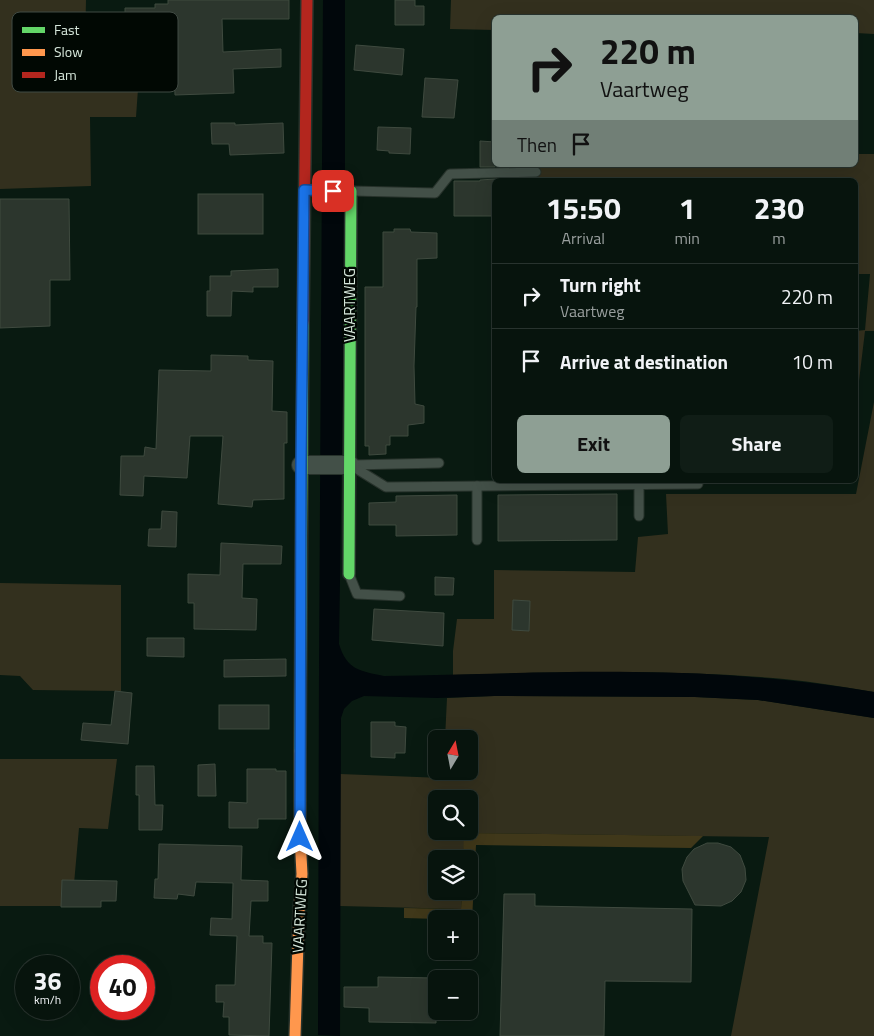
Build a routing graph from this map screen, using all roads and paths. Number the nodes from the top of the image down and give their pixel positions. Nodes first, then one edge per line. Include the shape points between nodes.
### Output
1 (307, 0) edge
2 (536, 172) dead end
3 (304, 190) junction
4 (347, 191) junction
5 (439, 463) dead end
6 (301, 465) junction
7 (335, 465) junction
8 (568, 483) edge
9 (618, 483) edge
10 (639, 484) junction
11 (698, 484) dead end
12 (477, 486) junction
13 (640, 516) dead end
14 (477, 540) dead end
15 (349, 574) joint
16 (400, 596) dead end
17 (295, 1036) edge

1 - 3 street, VAARTWEG
2 - 4 lane via 450,174 435,193
3 - 4 street
3 - 6 street, VAARTWEG
4 - 7 street, VAARTWEG
5 - 7 lane
6 - 7 street
6 - 17 street, VAARTWEG via 302,874
7 - 12 lane via 386,487
7 - 15 street, VAARTWEG
8 - 12 lane
9 - 10 lane
10 - 11 lane
10 - 13 lane
12 - 14 lane
15 - 16 lane via 357,594

